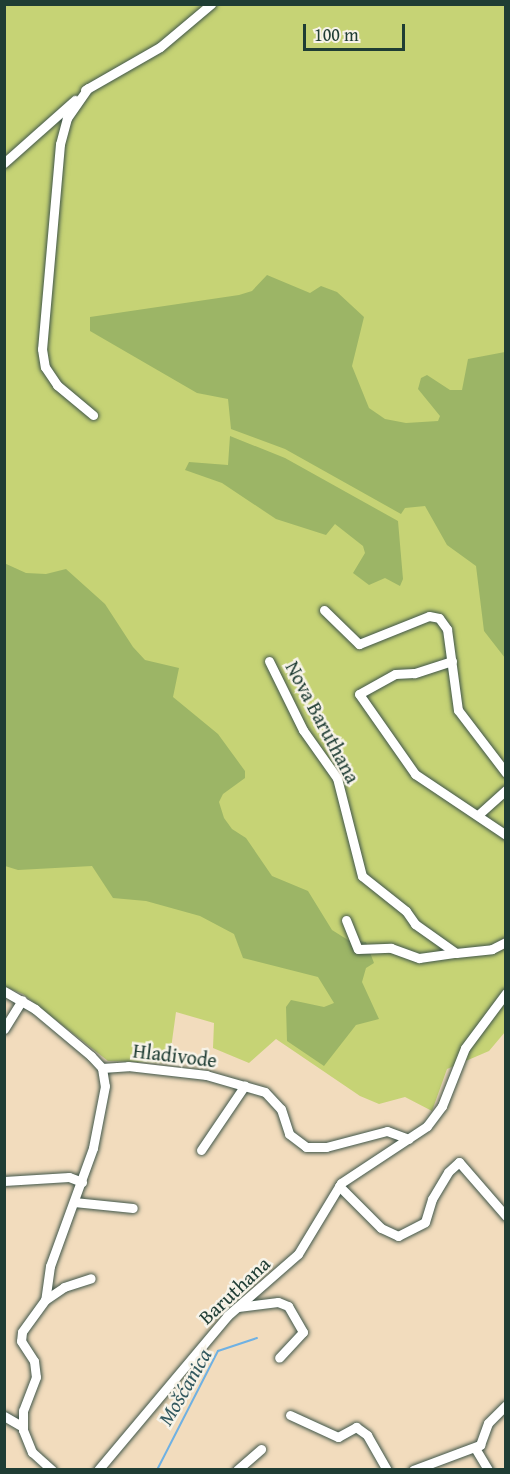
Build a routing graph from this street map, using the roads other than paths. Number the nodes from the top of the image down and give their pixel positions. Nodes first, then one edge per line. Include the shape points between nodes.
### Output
1 (211, 4) edge
2 (88, 88) junction
3 (4, 163) edge
4 (93, 415) dead end
5 (324, 610) dead end
6 (269, 661) dead end
7 (452, 661) junction
8 (506, 773) edge
9 (506, 790) edge
10 (478, 815) junction
11 (506, 835) edge
12 (346, 920) dead end
13 (506, 942) edge
14 (456, 953) junction
15 (4, 991) edge
16 (506, 993) edge
17 (22, 1000) junction
18 (4, 1029) edge
19 (102, 1068) junction
20 (244, 1085) junction
21 (409, 1139) junction
22 (201, 1150) dead end
23 (4, 1181) edge
24 (82, 1182) junction
25 (339, 1186) junction
26 (74, 1202) junction
27 (133, 1208) dead end
28 (506, 1216) edge
29 (91, 1278) dead end
30 (45, 1300) junction
31 (238, 1307) junction
32 (279, 1358) dead end
33 (506, 1405) edge
34 (290, 1414) dead end
35 (4, 1416) edge
36 (23, 1427) junction
37 (475, 1448) junction
38 (261, 1449) dead end
39 (52, 1470) edge
40 (98, 1470) edge
41 (237, 1470) edge
42 (387, 1470) edge
43 (413, 1470) edge
44 (488, 1470) edge

1 - 2 street via 160,47
2 - 3 street
2 - 4 street via 67,118 60,144 42,349 45,367 57,385
5 - 7 street via 342,632 359,644 434,616 447,629
6 - 14 street, Nova Baruthana via 303,730 337,778 362,876 406,911 415,924
7 - 8 street via 458,710
7 - 10 street via 414,673 395,674 359,694 415,774
9 - 10 street
10 - 11 street
12 - 14 street via 358,949 391,948 419,958
13 - 14 street via 492,949
15 - 17 street
16 - 21 street, Baruthana via 465,1048 436,1115
17 - 18 street
17 - 19 street
19 - 20 street, Hladivode via 147,1067
19 - 24 street via 105,1086 100,1121
20 - 21 street via 274,1099 289,1134 306,1147 326,1147 387,1131
20 - 22 street
21 - 25 street, Baruthana via 356,1170
23 - 24 street via 69,1177
24 - 26 street
25 - 28 street via 381,1228 398,1236 425,1222 432,1199 459,1162
25 - 31 street, Baruthana via 298,1254
26 - 27 street
26 - 30 street via 50,1266
29 - 30 street via 64,1287
30 - 36 street via 21,1332 21,1341 34,1361 36,1377 23,1411
31 - 32 street via 278,1302 288,1306 303,1332
31 - 40 street, Baruthana
33 - 37 street via 488,1423
34 - 42 street via 338,1437 356,1427 368,1436
35 - 36 street
36 - 39 street via 33,1452
37 - 43 street
37 - 44 street
38 - 41 street

